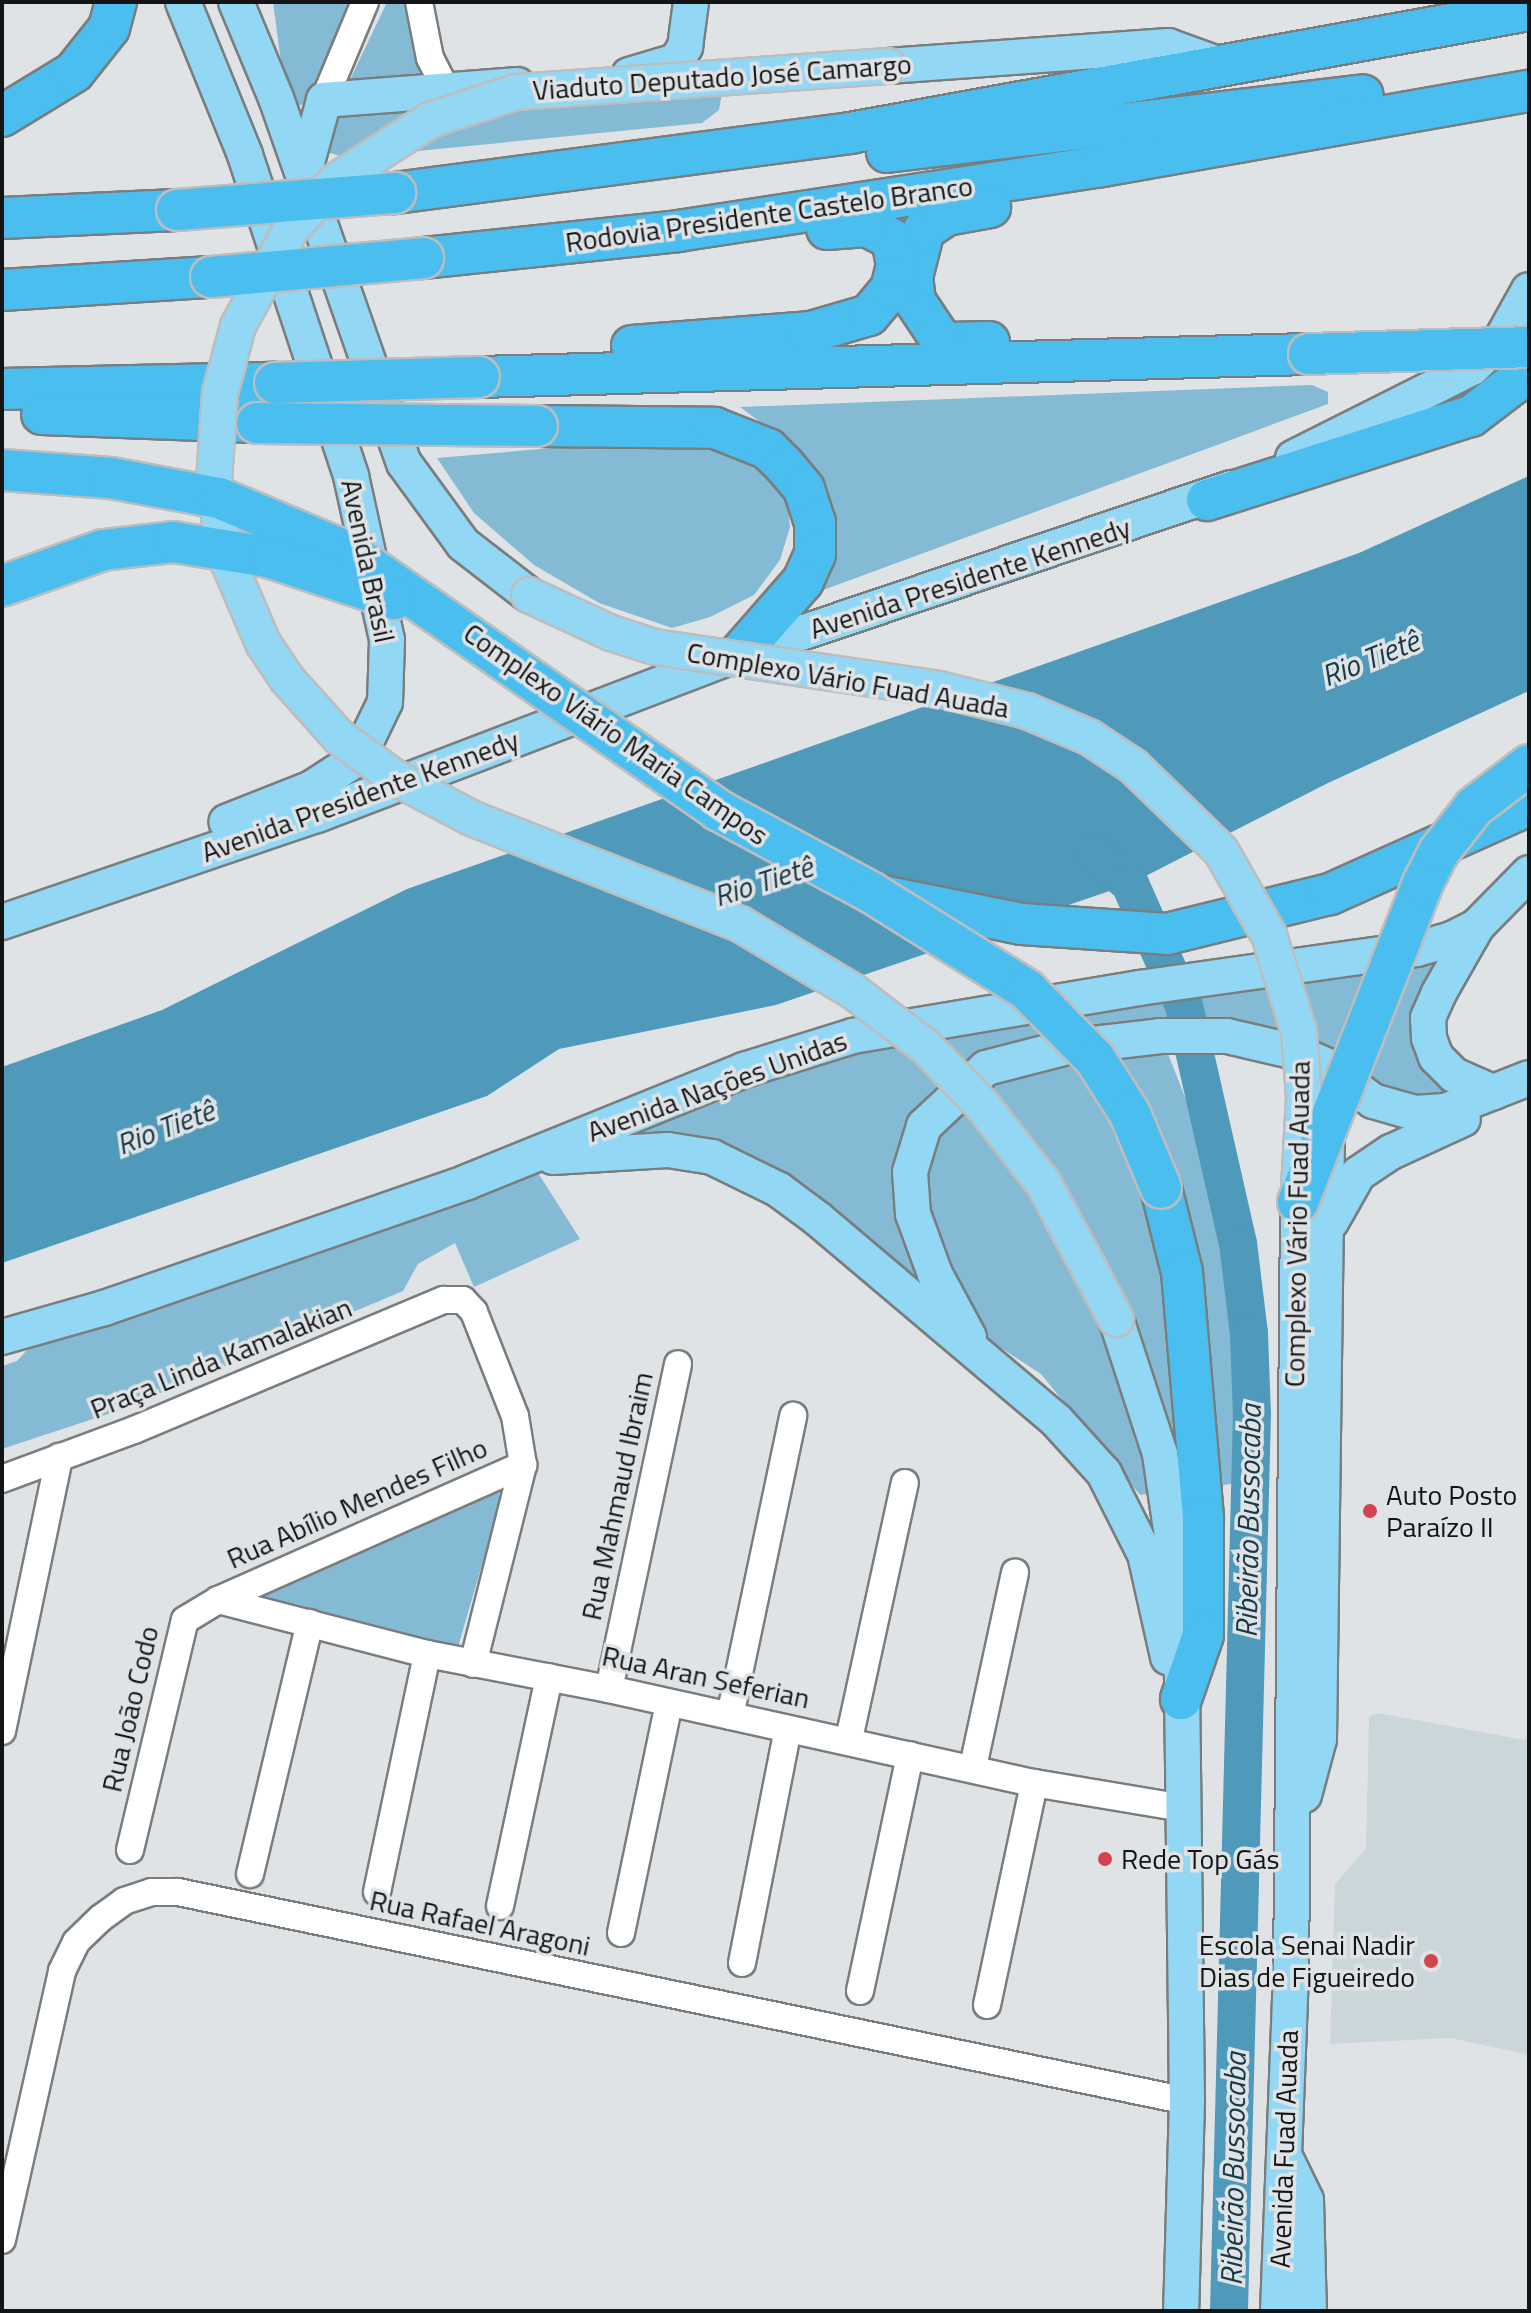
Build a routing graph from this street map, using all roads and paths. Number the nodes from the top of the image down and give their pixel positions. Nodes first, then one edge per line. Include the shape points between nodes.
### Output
1 (116, 2) edge
2 (183, 2) edge
3 (236, 2) edge
4 (365, 2) edge
5 (419, 2) edge
6 (691, 2) edge
7 (1528, 10) edge
8 (1224, 66) junction
9 (447, 91) junction
10 (1522, 92) edge
11 (324, 100) junction
12 (1446, 106) junction
13 (2, 116) edge
14 (623, 166) junction
15 (1102, 166) junction
16 (303, 177) junction
17 (2, 218) edge
18 (678, 231) junction
19 (2, 290) edge
20 (1529, 290) edge
21 (1529, 347) edge
22 (1087, 362) junction
23 (1529, 372) edge
24 (484, 377) junction
25 (2, 389) edge
26 (2, 413) edge
27 (2, 470) edge
28 (1207, 500) junction
29 (2, 586) edge
30 (529, 595) joint
31 (447, 617) junction
32 (739, 654) junction
33 (1529, 765) edge
34 (1526, 807) edge
35 (1529, 873) edge
36 (872, 893) junction
37 (2, 899) edge
38 (2, 922) edge
39 (1477, 926) junction
40 (1325, 1065) junction
41 (1529, 1078) edge
42 (1529, 1090) edge
43 (1493, 1092) junction
44 (519, 1160) junction
45 (1311, 1215) junction
46 (2, 1337) edge
47 (979, 1355) junction
48 (678, 1364) dead end
49 (793, 1416) dead end
50 (59, 1457) junction
51 (523, 1465) junction
52 (2, 1479) edge
53 (905, 1483) dead end
54 (1015, 1572) dead end
55 (218, 1600) junction
56 (310, 1623) junction
57 (1292, 1652) joint
58 (427, 1654) junction
59 (473, 1664) junction
60 (549, 1677) junction
61 (609, 1689) junction
62 (1181, 1699) junction
63 (669, 1703) junction
64 (730, 1716) junction
65 (788, 1729) junction
66 (2, 1731) edge
67 (849, 1739) junction
68 (910, 1755) junction
69 (973, 1767) junction
70 (1034, 1783) junction
71 (1183, 1808) junction
72 (1293, 1826) junction
73 (130, 1850) dead end
74 (250, 1874) dead end
75 (377, 1892) dead end
76 (500, 1906) dead end
77 (621, 1933) dead end
78 (742, 1963) dead end
79 (860, 1991) dead end
80 (987, 2005) dead end
81 (1187, 2101) junction
82 (1284, 2157) junction
83 (2, 2240) edge
84 (1178, 2308) edge
85 (1278, 2311) edge
86 (1309, 2311) edge

1 - 13 highway via 103,37 74,72
2 - 37 main road, Avenida Brasil via 245,155 351,476 387,640 385,702 358,758 312,788
3 - 16 main road, Avenida Brasil
4 - 11 street
5 - 9 street via 430,58
6 - 9 main road via 685,47 662,69
7 - 8 highway
8 - 14 highway via 999,108
8 - 62 main road, Viaduto Deputado José Camargo, bridge via 1168,46 602,83 502,96 430,120 337,180 308,208 271,260 238,326 220,393 214,480 233,580 263,643 331,729 431,798 740,924 854,992 925,1046 1018,1150 1084,1251 1150,1410 1171,1500 1181,1598
9 - 11 main road
10 - 12 highway, Rodovia Presidente Castelo Branco
11 - 16 main road
12 - 14 highway via 1368,94 664,178
12 - 15 highway, Rodovia Presidente Castelo Branco
14 - 17 highway, bridge via 395,193
15 - 18 highway, Rodovia Presidente Castelo Branco
15 - 22 highway via 1073,192 946,215 924,230 912,266 915,301 929,327 948,343 1043,341
16 - 30 main road, Avenida Brasil via 404,463 463,544
18 - 19 highway, Rodovia Presidente Castelo Branco, bridge via 211,277
18 - 24 highway via 719,244 855,226 878,228 892,239 897,265 882,304 852,323 811,332 534,353
20 - 28 main road, Avenida Presidente Kennedy via 1501,340 1472,368
21 - 22 highway, bridge
22 - 24 highway
23 - 28 highway via 1471,416
24 - 25 highway, bridge
26 - 32 highway, bridge via 257,423 715,428 768,449 807,500 815,522 815,554 803,581
27 - 31 highway, bridge via 111,478 219,498 350,553
28 - 32 main road, Avenida Presidente Kennedy
29 - 31 highway, bridge via 103,550 173,542 268,557
30 - 45 main road, Complexo Vário Fuad Auada, bridge via 655,647 939,689 1027,711 1089,737 1133,766 1221,851 1250,896 1289,985 1304,1097
31 - 36 highway, Complexo Viário Maria Campos, bridge via 718,810
32 - 38 main road, Avenida Presidente Kennedy via 317,815
33 - 45 highway, bridge via 1474,807 1427,874
34 - 36 highway, bridge via 1330,894 1167,934 1022,924
35 - 39 main road, Avenida Nações Unidas
36 - 62 highway, bridge via 1027,990 1070,1030 1130,1114 1161,1188 1182,1272 1203,1519 1203,1635
39 - 43 main road via 1428,1018 1429,1038 1436,1057 1454,1075
39 - 44 main road, Avenida Nações Unidas via 1417,949 853,1036 744,1070
40 - 43 main road via 1391,1110 1445,1111
40 - 45 main road
40 - 47 main road via 1296,1052 1227,1036 1160,1036 1041,1051 986,1068 924,1126 910,1172 913,1214 935,1274
41 - 43 main road
42 - 45 main road via 1370,1165 1348,1187 1338,1217
44 - 46 main road, Avenida Nações Unidas via 119,1303
44 - 47 main road via 668,1150 712,1157 744,1170 818,1219
45 - 57 main road, Complexo Vário Fuad Auada
45 - 72 main road via 1319,1739
47 - 62 main road via 1056,1420 1110,1483 1145,1554
48 - 61 street, Rua Mahmaud Ibraim
49 - 64 street
50 - 51 street, Praça Linda Kamalakian via 444,1300 463,1300 474,1312 515,1416
50 - 52 street, Praça Linda Kamalakian
50 - 66 street
51 - 55 street, Rua Abílio Mendes Filho
51 - 59 street
53 - 67 street
54 - 69 street
55 - 56 street, Rua Aran Seferian
55 - 73 street, Rua João Codo via 191,1614 176,1639
56 - 58 street, Rua Aran Seferian
56 - 74 street
57 - 72 main road, Avenida Fuad Auada
58 - 59 street, Rua Aran Seferian
58 - 75 street
59 - 60 street, Rua Aran Seferian
60 - 61 street, Rua Aran Seferian
60 - 76 street
61 - 63 street, Rua Aran Seferian
62 - 71 main road
63 - 64 street, Rua Aran Seferian
63 - 77 street
64 - 65 street, Rua Aran Seferian
65 - 67 street, Rua Aran Seferian
65 - 78 street
67 - 68 street, Rua Aran Seferian
68 - 69 street, Rua Aran Seferian
68 - 79 street
69 - 70 street, Rua Aran Seferian
70 - 71 street, Rua Aran Seferian
70 - 80 street
71 - 81 main road
72 - 82 main road, Avenida Fuad Auada
81 - 83 street, Rua Rafael Aragoni via 178,1892 151,1892 124,1901 101,1918 76,1942 62,1971
81 - 84 main road
82 - 85 main road, Avenida Fuad Auada
82 - 86 main road via 1306,2200

